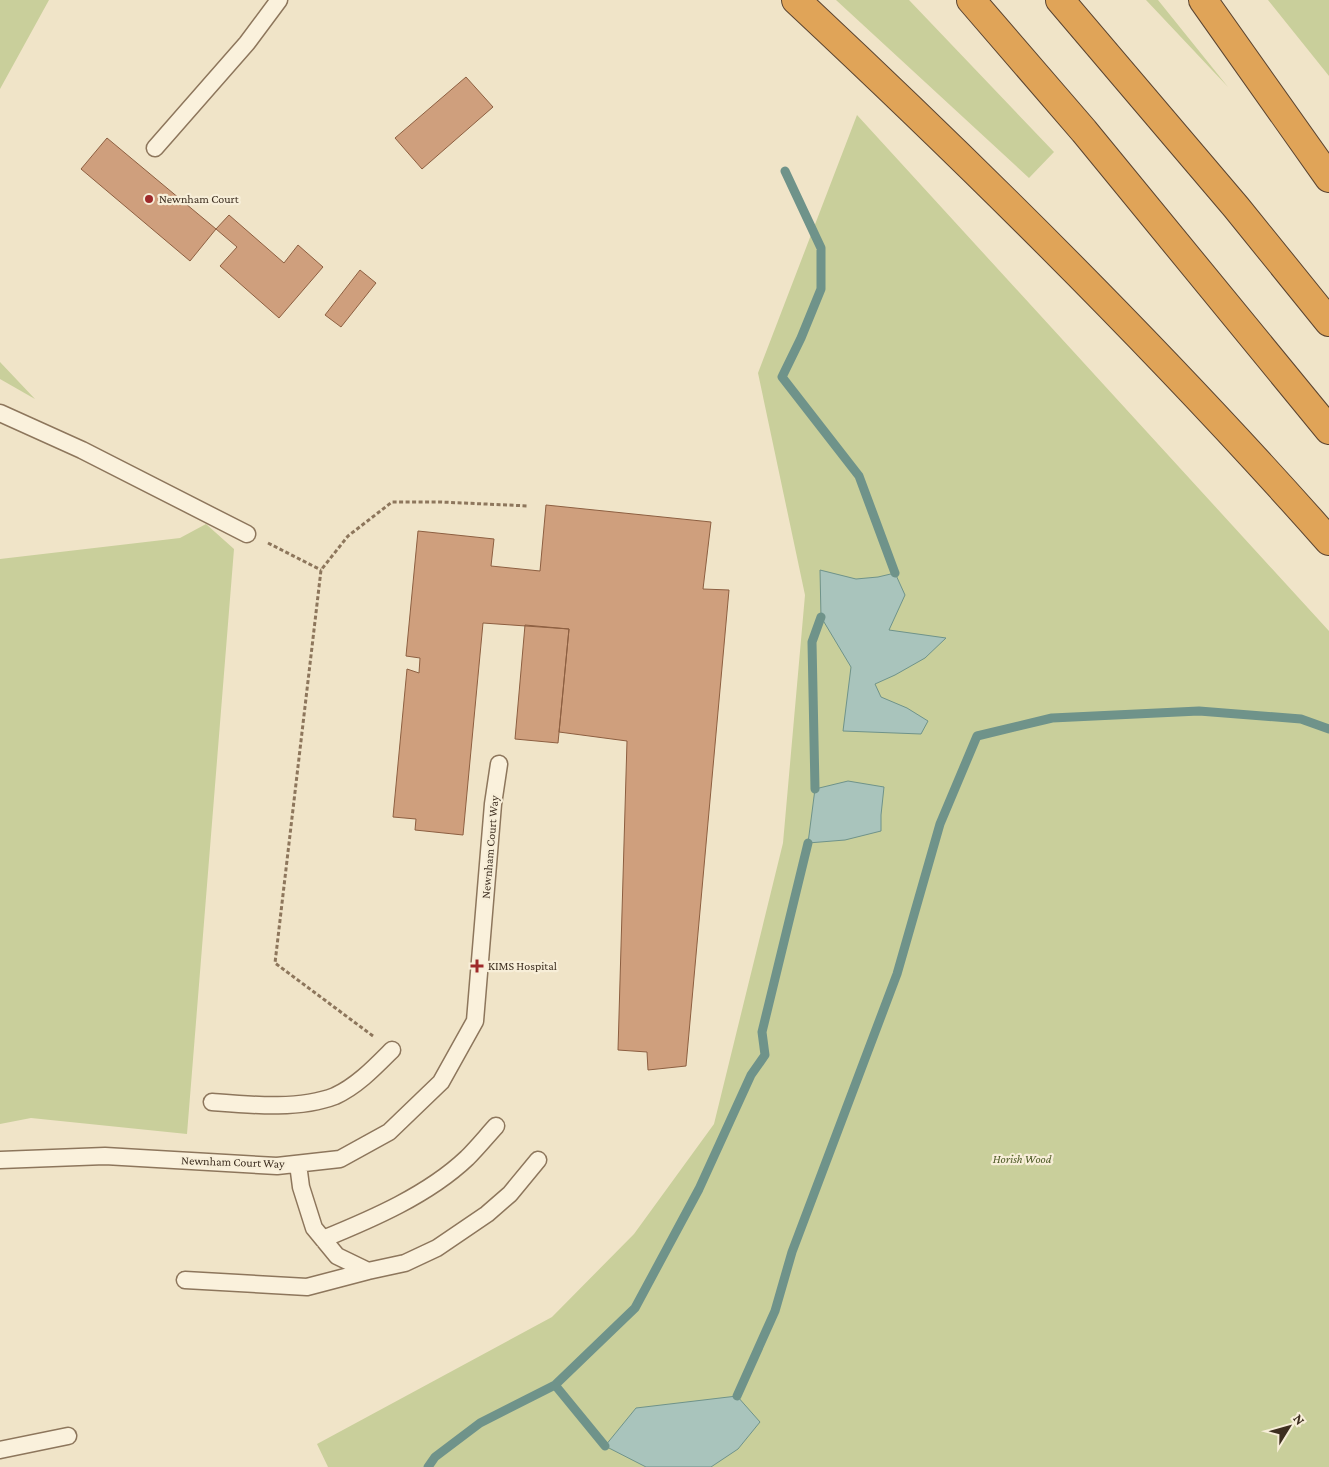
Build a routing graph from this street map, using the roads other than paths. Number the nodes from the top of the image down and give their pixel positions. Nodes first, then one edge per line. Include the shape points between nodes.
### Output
1 (279, 0) edge
2 (796, 0) edge
3 (971, 0) edge
4 (1060, 0) edge
5 (1203, 0) edge
6 (155, 148) dead end
7 (1329, 178) edge
8 (1329, 322) edge
9 (0, 413) edge
10 (1329, 430) edge
11 (247, 534) road end
12 (1329, 541) edge
13 (499, 764) dead end
14 (392, 1050) road end
15 (212, 1102) dead end
16 (496, 1126) dead end
17 (0, 1160) edge
18 (538, 1160) dead end
19 (298, 1164) junction
20 (323, 1239) junction
21 (368, 1271) junction
22 (186, 1280) dead end
23 (68, 1436) dead end
24 (0, 1450) edge

1 - 6 lane via 247,43
2 - 12 highway via 1047,241 1196,395
3 - 10 highway via 1084,131
4 - 8 highway
5 - 7 highway
9 - 11 lane via 82,450
13 - 19 lane, Newnham Court Way via 475,1021 441,1082 389,1132 340,1159
14 - 15 lane via 366,1076 335,1096 302,1104
16 - 20 lane via 466,1158 414,1196 366,1222
17 - 19 lane, Newnham Court Way via 105,1156 278,1166
18 - 21 lane via 487,1214 437,1248 405,1263
19 - 20 lane via 301,1188 314,1228
20 - 21 lane via 336,1256
21 - 22 lane via 307,1287
23 - 24 lane

